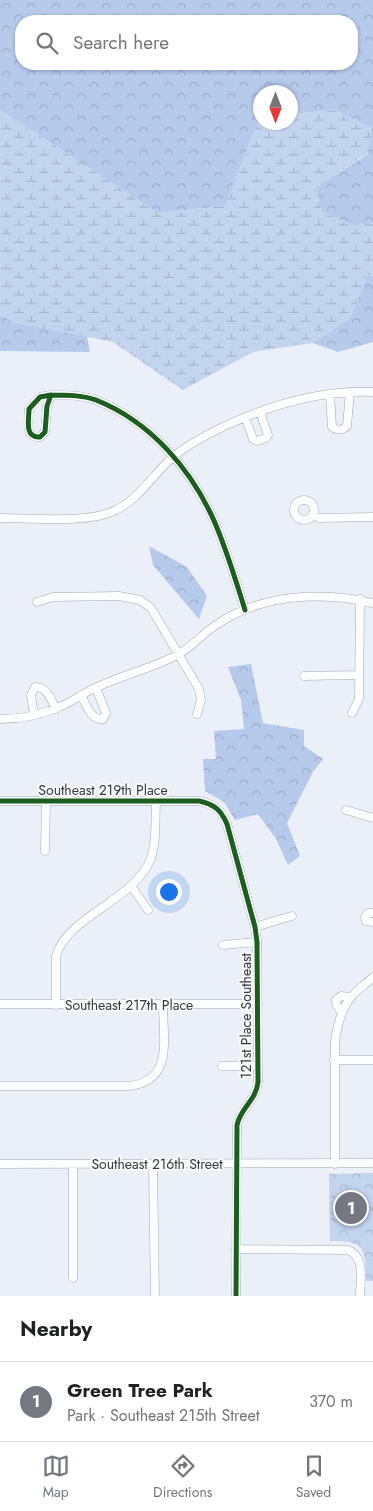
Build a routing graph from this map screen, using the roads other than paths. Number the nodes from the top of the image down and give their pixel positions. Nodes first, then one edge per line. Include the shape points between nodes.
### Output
1 (350, 392) junction
2 (373, 392) edge
3 (330, 394) junction
4 (51, 395) junction
5 (260, 412) junction
6 (244, 417) junction
7 (174, 456) junction
8 (312, 515) dead end
9 (373, 517) edge
10 (0, 518) edge
11 (360, 599) junction
12 (38, 602) dead end
13 (373, 603) edge
14 (245, 610) junction
15 (180, 654) junction
16 (358, 675) junction
17 (304, 676) dead end
18 (96, 688) junction
19 (81, 695) junction
20 (56, 709) junction
21 (352, 713) dead end
22 (197, 714) dead end
23 (34, 715) junction
24 (0, 719) edge
25 (0, 801) edge
26 (156, 801) junction
27 (46, 802) junction
28 (206, 802) joint
29 (346, 810) dead end
30 (373, 818) edge
31 (45, 851) dead end
32 (131, 886) junction
33 (148, 910) dead end
34 (373, 913) edge
35 (292, 916) dead end
36 (373, 922) edge
37 (255, 927) junction
38 (257, 942) junction
39 (223, 945) dead end
40 (373, 978) edge
41 (0, 1004) edge
42 (258, 1004) junction
43 (56, 1005) junction
44 (163, 1005) junction
45 (334, 1060) junction
46 (373, 1060) edge
47 (222, 1066) dead end
48 (258, 1066) junction
49 (0, 1086) edge
50 (373, 1163) edge
51 (0, 1164) edge
52 (73, 1164) junction
53 (153, 1164) junction
54 (237, 1164) junction
55 (335, 1164) junction
56 (236, 1249) junction
57 (73, 1278) dead end
58 (155, 1296) edge
59 (236, 1296) edge
60 (360, 1296) edge

1 - 2 street
1 - 3 street
1 - 3 street via 347,426 343,429 332,427
3 - 5 street
4 - 4 street via 45,432 34,437 28,429 29,409 40,397
4 - 7 street via 96,400 142,427
5 - 6 street
5 - 6 street via 268,434 266,438 253,440
6 - 7 street via 191,443
7 - 10 street via 132,499 103,515 88,518
7 - 14 street via 195,485 216,524
8 - 9 street via 320,518
11 - 13 street
11 - 14 street via 287,598
11 - 16 street
12 - 15 street via 70,596 119,596 140,600 151,608
14 - 15 street via 215,625
15 - 18 street
15 - 22 street via 201,695
16 - 17 street
16 - 21 street via 359,699
18 - 19 street
18 - 19 street via 106,713 103,719 93,716
19 - 20 street
20 - 23 street
20 - 23 street via 45,689 36,686 31,694
23 - 24 street
25 - 27 street, Southeast 219th Place
26 - 27 street, Southeast 219th Place
26 - 28 street, Southeast 219th Place
26 - 32 street via 154,849 146,868
27 - 31 street
28 - 37 street, 121st Place Southeast via 218,809 227,824
29 - 30 street
32 - 33 street
32 - 43 street via 62,942 56,956
34 - 36 street via 365,917 366,921
35 - 37 street
37 - 38 street, 121st Place Southeast
38 - 39 street, 121st Place Southeast
38 - 42 street, 121st Place Southeast
40 - 45 street via 351,997 342,1013
41 - 43 street, Southeast 217th Place
42 - 44 street, Southeast 217th Place
42 - 48 street, 121st Place Southeast
43 - 44 street, Southeast 217th Place
44 - 49 street via 163,1056 159,1070 138,1085
45 - 46 street
45 - 55 street
47 - 48 street, 121st Place Southeast
48 - 54 street, 121st Place Southeast via 256,1094 239,1118
50 - 55 street, Southeast 216th Street
51 - 52 street, Southeast 216th Street
52 - 53 street, Southeast 216th Street
52 - 57 street
53 - 54 street, Southeast 216th Street
53 - 58 street
54 - 55 street, Southeast 216th Street
54 - 56 street, 121st Place Southeast
56 - 59 street, 121st Place Southeast
56 - 60 street via 352,1251 360,1263

